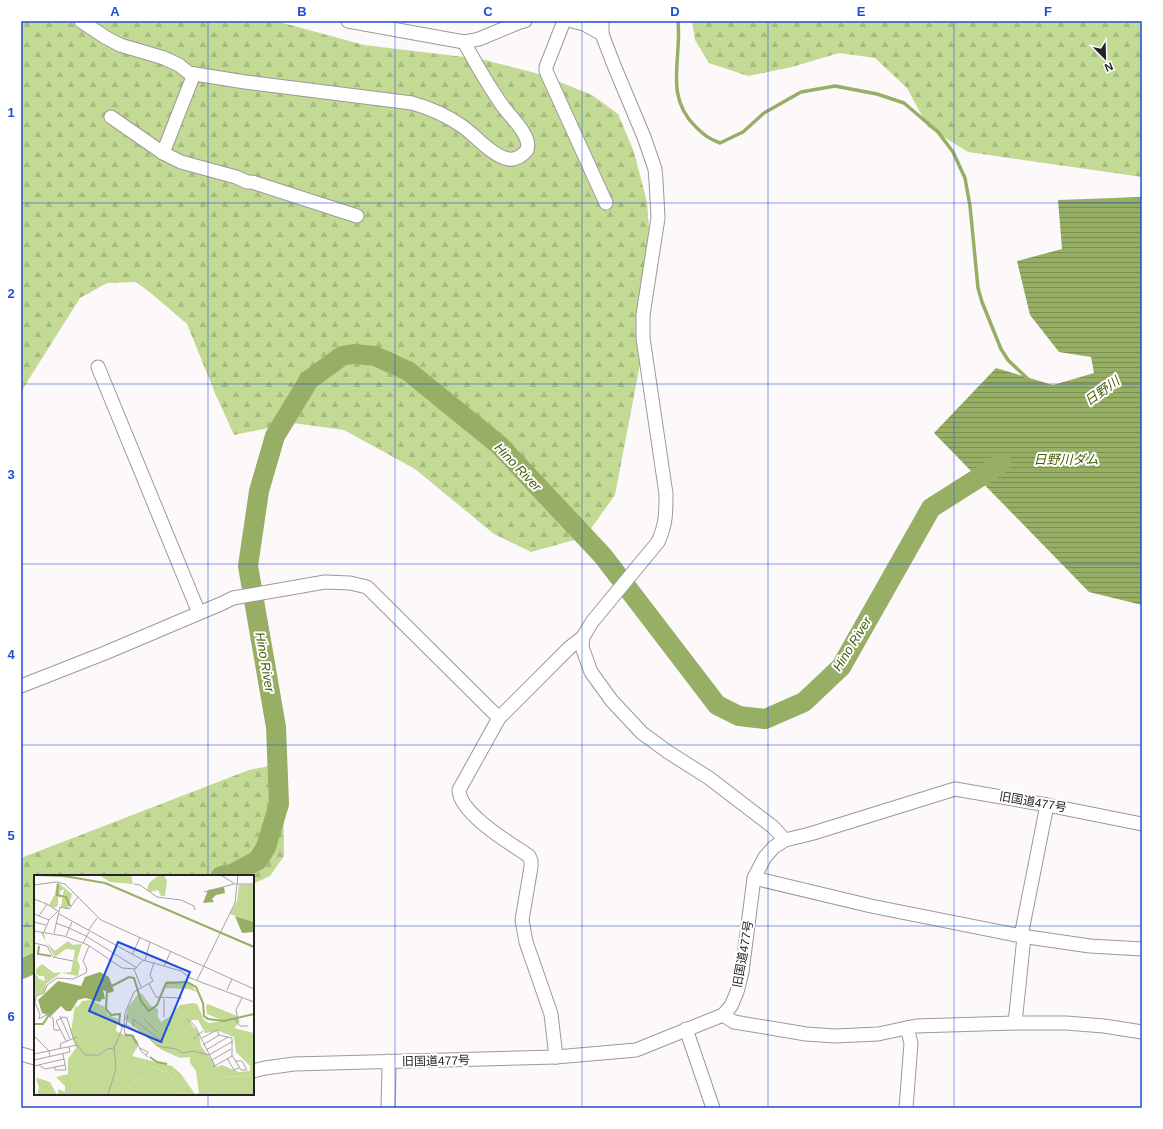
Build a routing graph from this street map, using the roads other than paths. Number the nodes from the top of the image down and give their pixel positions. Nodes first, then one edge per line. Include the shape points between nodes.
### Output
1 (81, 21) edge
2 (348, 21) edge
3 (525, 21) edge
4 (564, 21) edge
5 (572, 21) edge
6 (602, 27) edge
7 (464, 42) junction
8 (194, 74) junction
9 (111, 117) dead end
10 (163, 153) junction
11 (606, 203) dead end
12 (357, 216) dead end
13 (98, 367) dead end
14 (199, 614) junction
15 (582, 637) junction
16 (21, 686) edge
17 (499, 718) junction
18 (1047, 805) junction
19 (1142, 824) edge
20 (786, 840) junction
21 (754, 878) junction
22 (1022, 937) junction
23 (1142, 949) edge
24 (723, 1015) junction
25 (1015, 1023) junction
26 (907, 1028) junction
27 (686, 1029) junction
28 (1142, 1032) edge
29 (21, 1054) edge
30 (34, 1058) edge
31 (556, 1058) junction
32 (388, 1062) junction
33 (254, 1071) edge
34 (388, 1108) edge
35 (713, 1108) edge
36 (906, 1108) edge

1 - 8 street via 120,45 164,58
2 - 7 street
3 - 7 street via 479,39
4 - 11 street via 546,71
5 - 6 street
6 - 15 street via 612,63 655,169 658,192 656,232 643,315 644,346 666,494 666,520 658,542
7 - 8 street via 487,83 526,137 527,150 515,158 508,159 498,155 461,125 433,109 412,103
8 - 10 street
9 - 10 street
10 - 12 street via 181,162
13 - 14 street
14 - 16 street
14 - 17 street via 233,598 325,582 367,587
15 - 17 street
15 - 20 street via 582,647 591,672 612,701 642,732 708,778
17 - 31 street via 459,796 490,830 529,856 531,861 522,920 526,942 551,1014
18 - 19 street, 旧国道477号
18 - 20 street, 旧国道477号 via 955,789
18 - 22 street
20 - 21 street, 旧国道477号 via 774,847 765,857
21 - 22 street via 871,906
21 - 24 street, 旧国道477号 via 742,972 731,1006
22 - 23 street via 1090,946
22 - 25 street
24 - 26 street via 734,1022 806,1034 878,1034
24 - 27 street, 旧国道477号
25 - 26 street
25 - 28 street via 1066,1023
26 - 36 street via 911,1043
27 - 31 street, 旧国道477号 via 636,1050
27 - 35 street
29 - 30 street
31 - 32 street, 旧国道477号
32 - 33 street, 旧国道477号 via 294,1064
32 - 34 street

